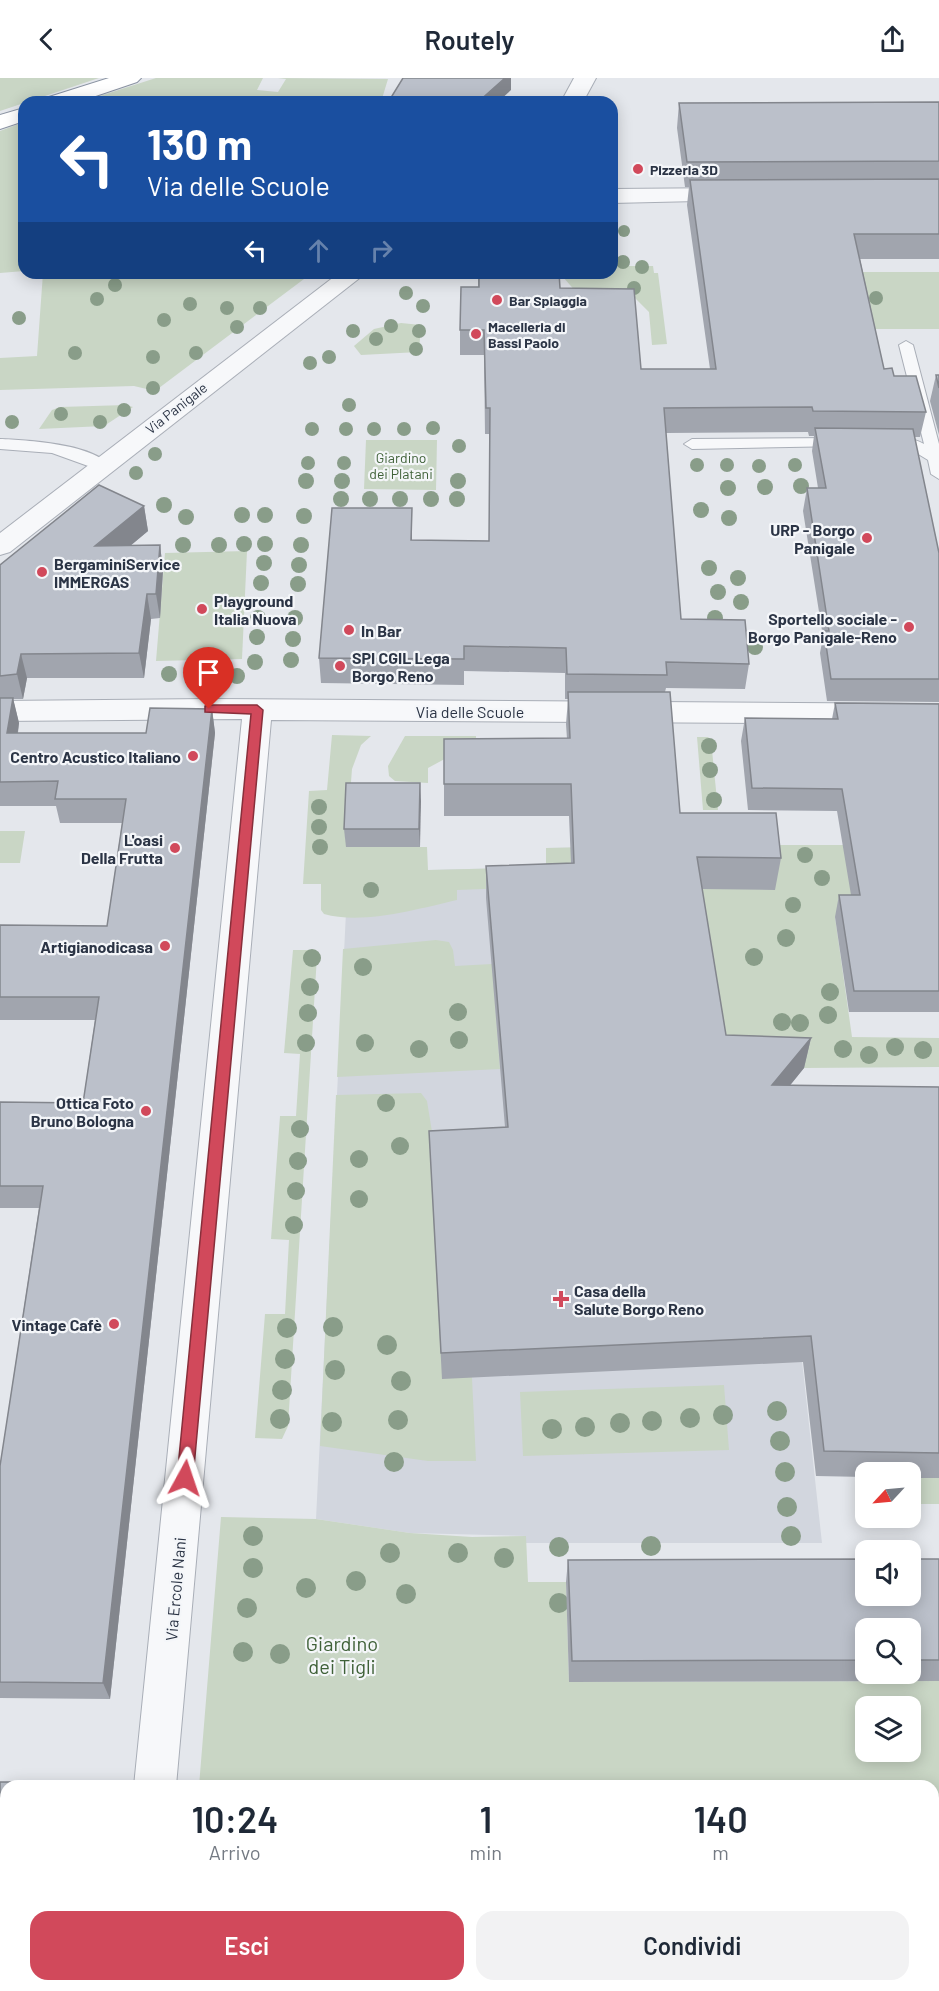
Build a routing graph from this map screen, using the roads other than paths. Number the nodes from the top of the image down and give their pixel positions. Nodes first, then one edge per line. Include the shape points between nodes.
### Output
1 (130, 78) edge
2 (585, 78) edge
3 (75, 96) edge
4 (575, 96) edge
5 (18, 116) edge
6 (0, 122) edge
7 (757, 195) edge
8 (618, 196) edge
9 (346, 279) edge
10 (906, 345) dead end
11 (858, 443) edge
12 (882, 443) edge
13 (0, 444) edge
14 (692, 444) dead end
15 (936, 458) edge
16 (102, 466) junction
17 (939, 474) edge
18 (0, 546) edge
19 (257, 710) junction
20 (0, 711) edge
21 (939, 714) edge
22 (156, 1780) edge

1 - 3 highway
2 - 4 street
5 - 6 highway
7 - 8 street
9 - 16 street, Via Panigale
10 - 15 lane
11 - 14 lane
12 - 15 lane via 913,444
13 - 16 lane via 55,447
15 - 17 lane
16 - 18 street, Via Panigale
19 - 20 street, Via delle Scuole
19 - 21 street, Via delle Scuole
19 - 22 street, Via Ercole Nani

